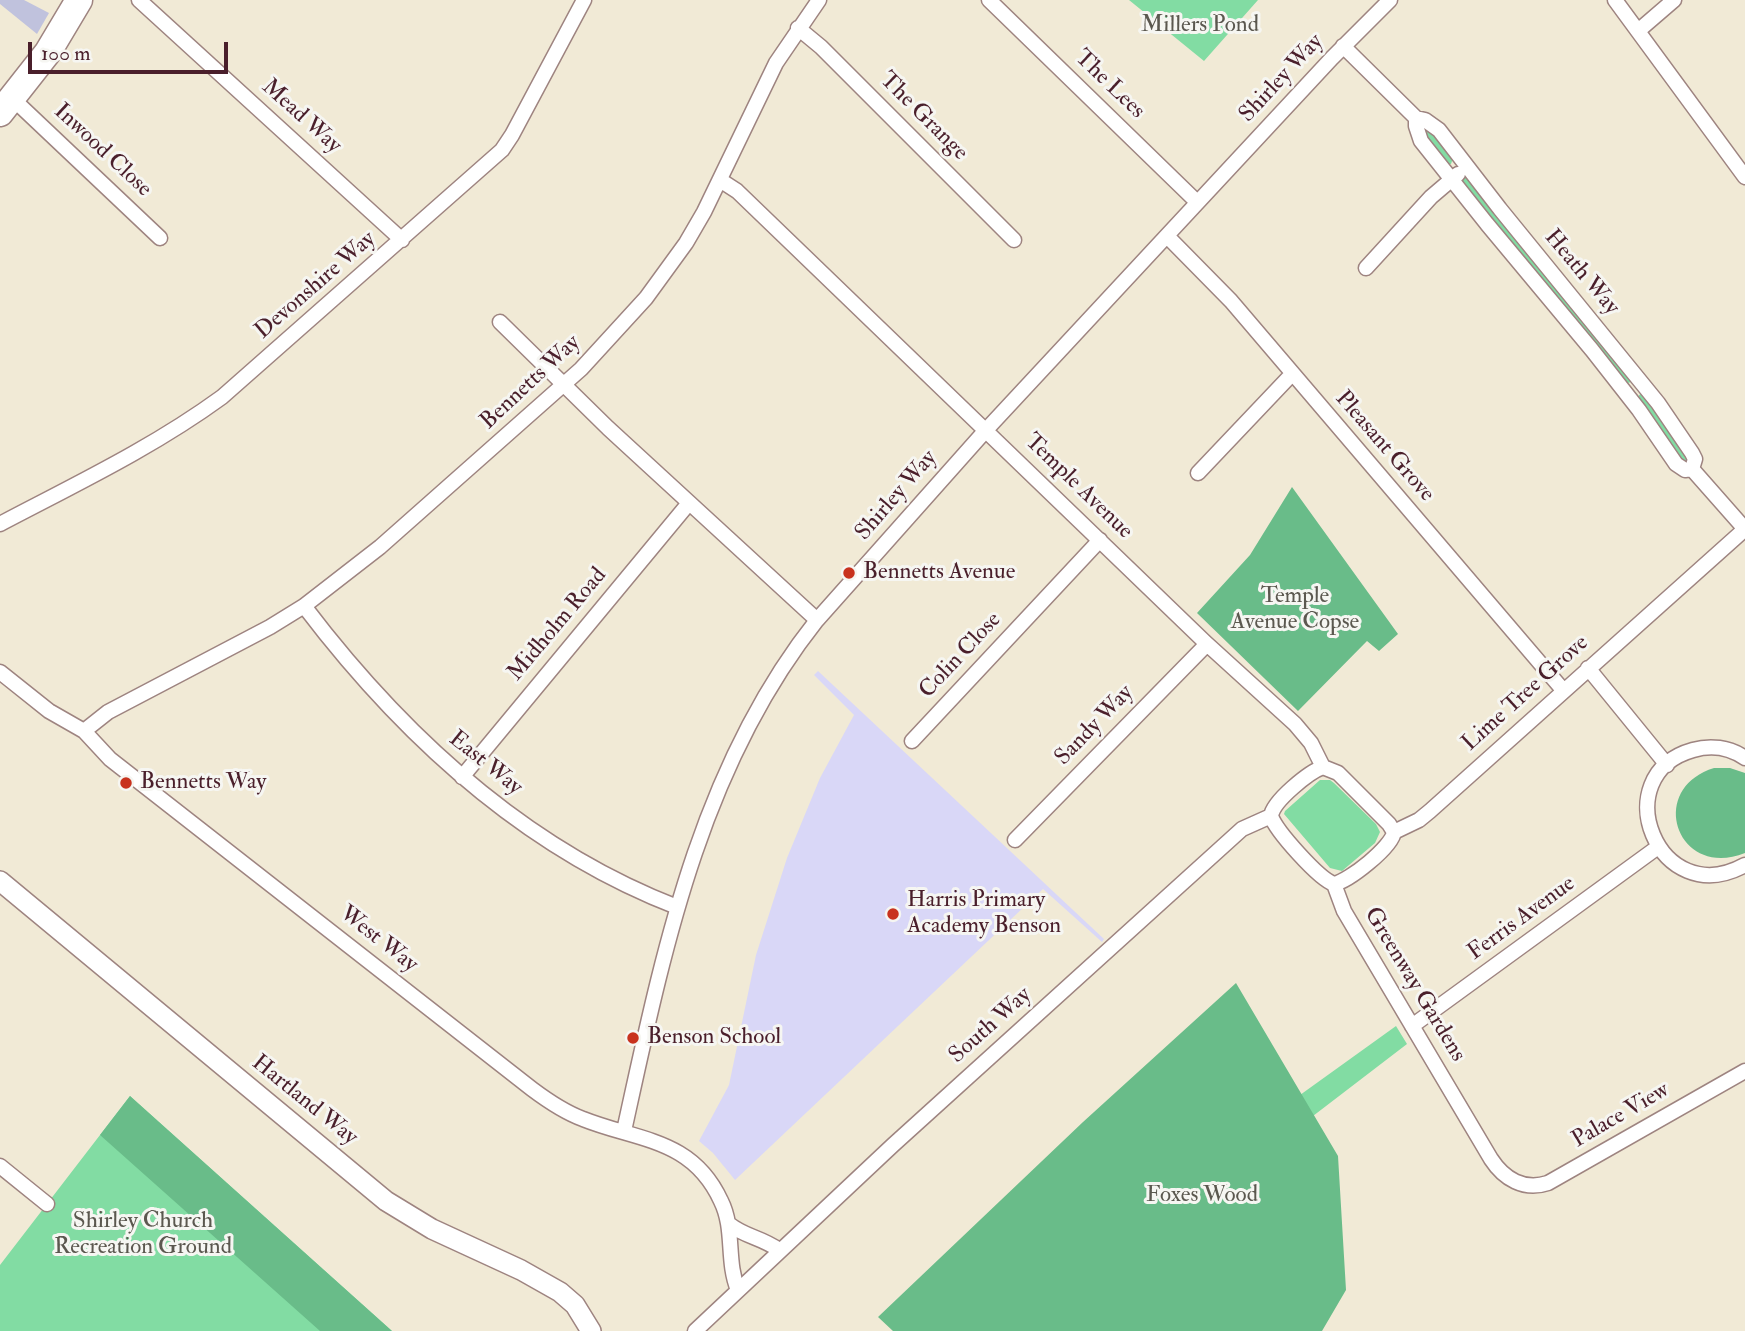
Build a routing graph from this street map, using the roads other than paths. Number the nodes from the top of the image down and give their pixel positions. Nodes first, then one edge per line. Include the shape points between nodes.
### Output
1 (79, 0) edge
2 (139, 0) edge
3 (584, 0) edge
4 (819, 0) edge
5 (989, 0) edge
6 (1390, 0) edge
7 (1615, 0) edge
8 (1674, 0) edge
9 (798, 28) junction
10 (1638, 31) junction
11 (1343, 46) junction
12 (4, 107) edge
13 (1416, 118) junction
14 (1467, 167) junction
15 (1745, 177) edge
16 (1452, 178) junction
17 (720, 180) junction
18 (1196, 202) junction
19 (1167, 236) junction
20 (160, 238) dead end
21 (402, 240) junction
22 (1014, 240) dead end
23 (1366, 268) dead end
24 (500, 322) dead end
25 (1292, 374) junction
26 (1642, 383) junction
27 (564, 386) junction
28 (1627, 395) junction
29 (986, 430) junction
30 (1692, 469) junction
31 (1198, 473) dead end
32 (689, 503) junction
33 (0, 524) edge
34 (1745, 529) edge
35 (1100, 540) junction
36 (304, 607) junction
37 (817, 620) junction
38 (1207, 644) junction
39 (1588, 668) junction
40 (0, 672) edge
41 (1563, 690) junction
42 (84, 731) junction
43 (912, 741) dead end
44 (1745, 758) edge
45 (1667, 765) junction
46 (1323, 767) junction
47 (462, 777) junction
48 (1271, 816) junction
49 (1394, 832) junction
50 (1015, 840) dead end
51 (1658, 847) junction
52 (1744, 867) edge
53 (0, 881) edge
54 (1334, 884) junction
55 (677, 907) junction
56 (1412, 1026) junction
57 (1745, 1071) edge
58 (624, 1131) junction
59 (0, 1166) edge
60 (1516, 1182) joint
61 (47, 1205) dead end
62 (729, 1224) junction
63 (779, 1250) junction
64 (738, 1290) junction
65 (591, 1331) edge
66 (695, 1331) edge

1 - 12 highway via 56,41
2 - 21 street, Mead Way
3 - 21 street, Devonshire Way via 507,144
4 - 9 street, Bennetts Way
5 - 18 street, The Lees
6 - 11 street, Shirley Way
7 - 10 street
8 - 10 street
9 - 17 street, Bennetts Way via 764,85
9 - 22 street, The Grange
10 - 15 street
11 - 13 street, Heath Way
11 - 18 street, Shirley Way
12 - 20 street, Inwood Close
13 - 14 street, Heath Way via 1439,130
13 - 16 street, Heath Way via 1422,141
14 - 16 street
14 - 26 street, Heath Way
16 - 23 street
16 - 28 street, Heath Way
17 - 27 street, Bennetts Way via 686,243 646,298
17 - 29 street, Temple Avenue via 737,191
18 - 19 street, Shirley Way
19 - 25 street, Pleasant Grove via 1218,286
19 - 29 street, Shirley Way
21 - 33 street, Devonshire Way via 203,411 138,453
24 - 27 street
25 - 31 street
25 - 41 street, Pleasant Grove
26 - 28 street
26 - 30 street, Heath Way via 1692,453
27 - 32 street
27 - 36 street, Bennetts Way
28 - 30 street, Heath Way via 1675,464
29 - 35 street, Temple Avenue
29 - 37 street, Shirley Way
30 - 34 street, Heath Way
32 - 37 street
32 - 47 street, Midholm Road
34 - 39 street, Lime Tree Grove
35 - 38 street, Temple Avenue
35 - 43 street, Colin Close
36 - 42 street, Bennetts Way via 108,712
36 - 47 street, East Way via 396,716
37 - 55 street, Shirley Way via 765,696 725,771
38 - 46 street, Temple Avenue via 1304,733
38 - 50 street, Sandy Way
39 - 41 street, Lime Tree Grove
39 - 45 street
40 - 42 street, West Way via 49,712
41 - 49 street, Lime Tree Grove via 1430,811
42 - 58 street, West Way via 110,759 532,1089 580,1118
44 - 45 street via 1728,750 1702,748
45 - 51 street via 1648,799 1648,824
46 - 48 street, South Way via 1275,804
46 - 49 street, Temple Avenue via 1338,773
47 - 55 street, East Way via 572,855
48 - 54 street, Greenway Gardens via 1323,878
48 - 63 street, South Way via 1242,829
49 - 54 street, Lime Tree Grove via 1391,842 1349,879
51 - 52 street via 1687,871 1725,874
51 - 56 street, Ferris Avenue
53 - 65 street, Hartland Way via 386,1201 560,1292 575,1305
54 - 56 street, Greenway Gardens via 1344,911
55 - 58 street, Shirley Way
56 - 60 street, Greenway Gardens via 1496,1166
57 - 60 street, Palace View via 1548,1183
58 - 62 street, West Way via 670,1147 691,1160 716,1190
59 - 61 street
62 - 63 street
62 - 64 street, West Way via 731,1270
63 - 64 street, South Way
64 - 66 street, South Way

